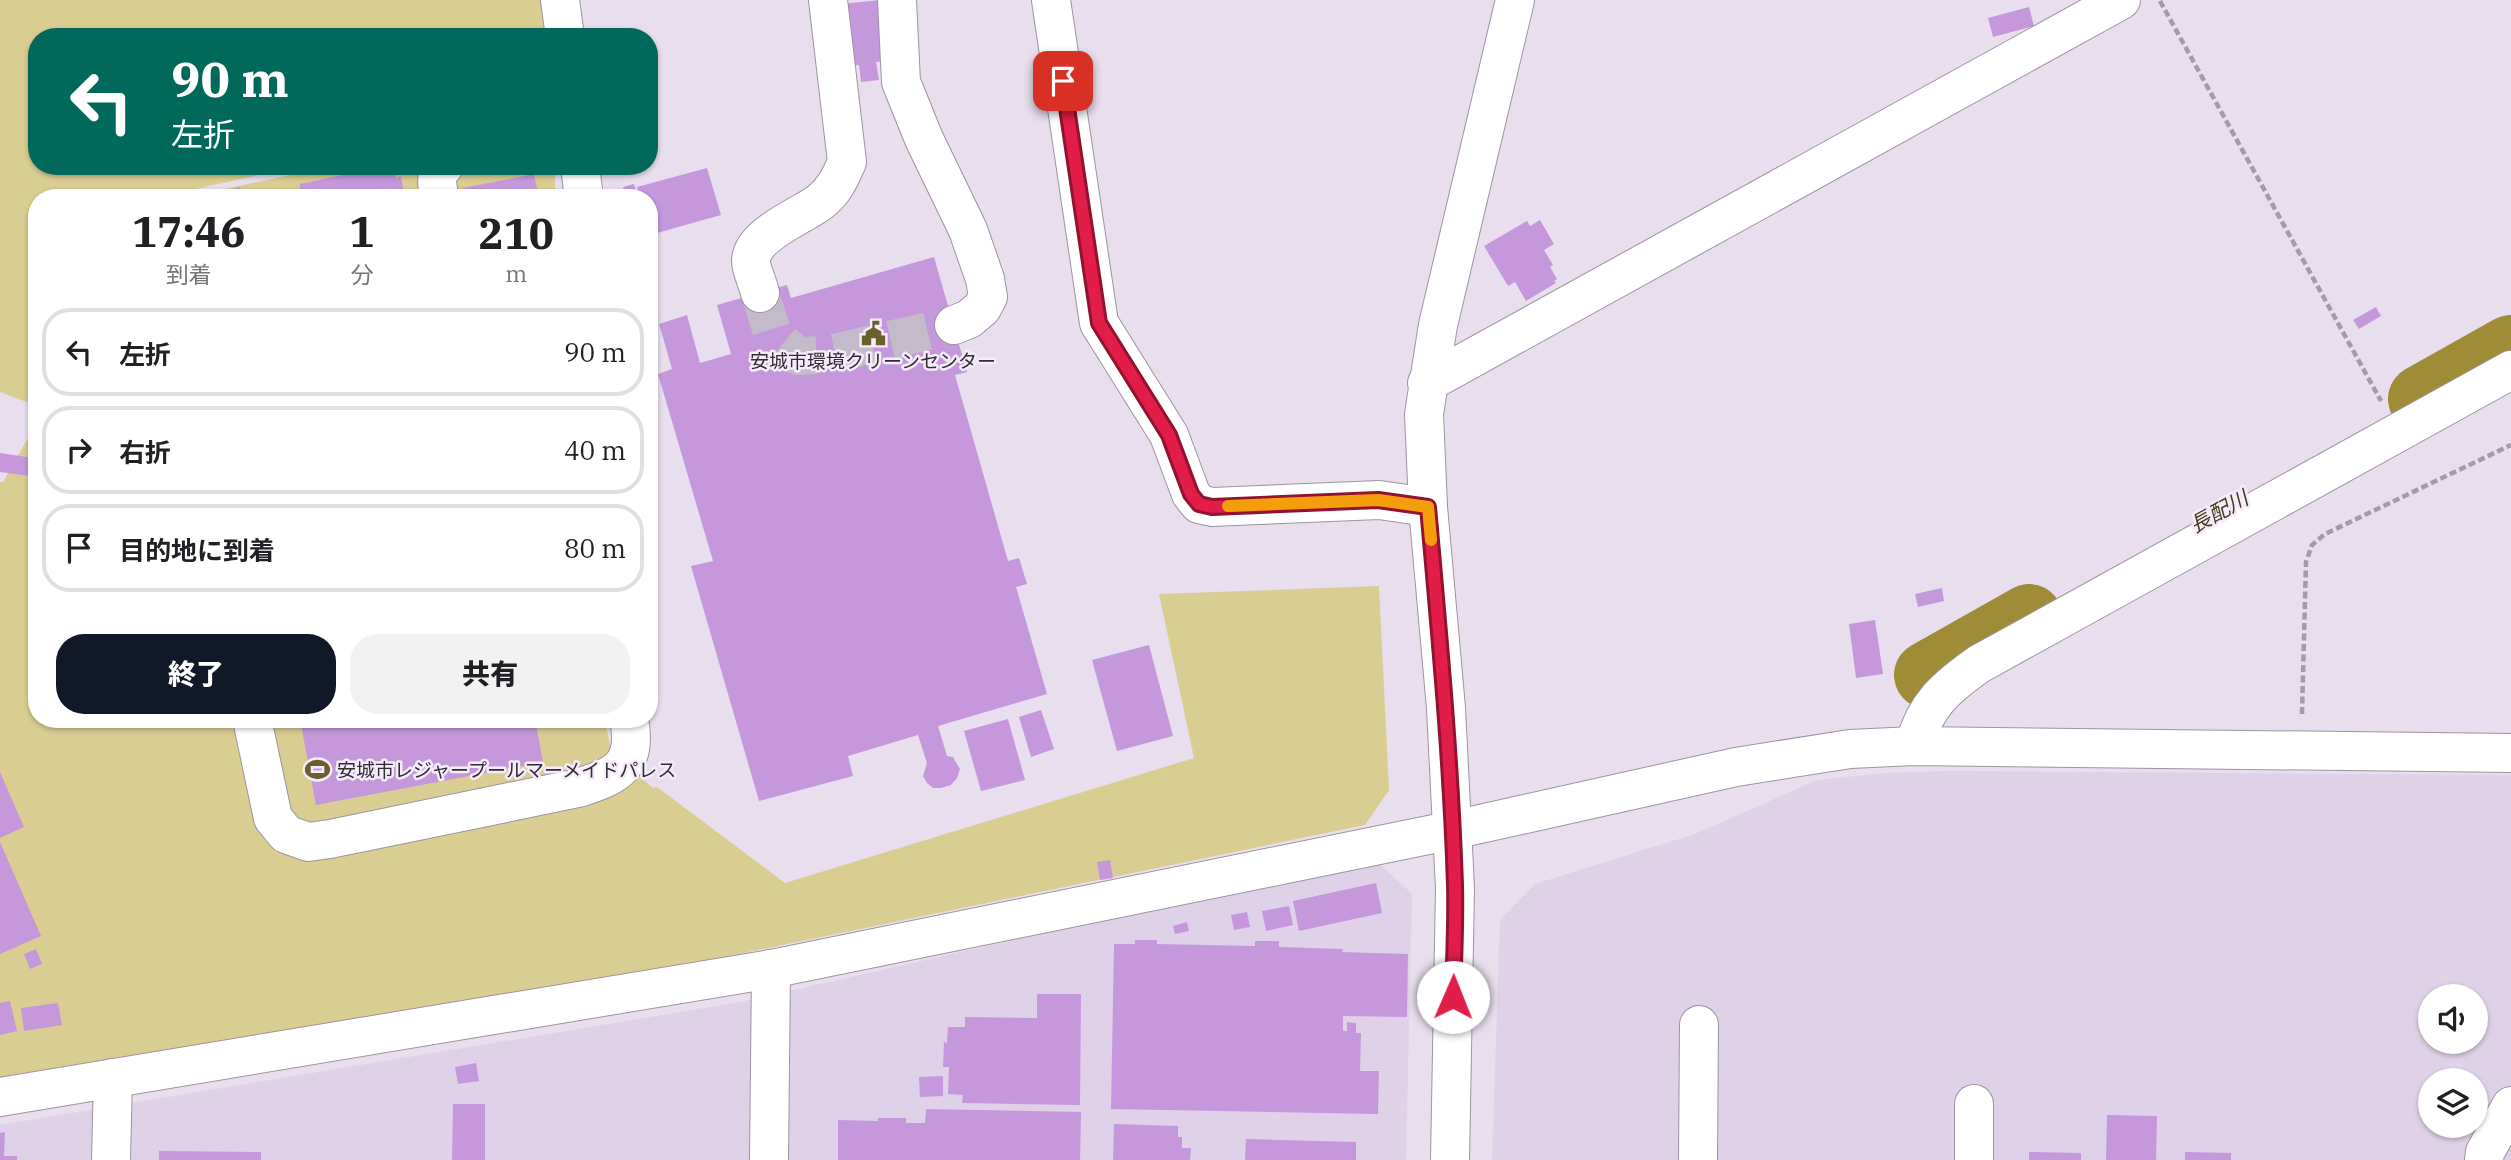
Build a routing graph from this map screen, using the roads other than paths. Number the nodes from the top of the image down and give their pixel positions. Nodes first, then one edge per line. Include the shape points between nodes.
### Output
1 (560, 0) edge
2 (828, 0) edge
3 (897, 0) edge
4 (1051, 0) edge
5 (1516, 0) edge
6 (2121, 0) edge
7 (564, 28) edge
8 (760, 293) tunnel mouth
9 (954, 326) tunnel mouth
10 (2511, 370) edge
11 (1427, 383) junction
12 (1428, 507) junction
13 (254, 728) edge
14 (630, 728) edge
15 (1914, 746) junction
16 (2511, 753) edge
17 (1453, 830) junction
18 (771, 969) junction
19 (1699, 1026) dead end
20 (113, 1079) junction
21 (0, 1097) edge
22 (1974, 1104) dead end
23 (2511, 1106) edge
24 (111, 1160) edge
25 (769, 1160) edge
26 (1450, 1160) edge
27 (1698, 1160) edge
28 (1973, 1160) edge
29 (2484, 1160) edge

1 - 7 street
2 - 8 street via 847,162 837,185 820,202 756,246 751,261
3 - 9 street via 901,82 968,230 985,279 988,297 982,308
4 - 12 street via 1099,323 1169,435 1191,494 1199,504 1212,507 1378,500
5 - 11 street
6 - 11 street
10 - 15 street via 1979,664 1947,687 1928,710
11 - 12 street
12 - 17 street
13 - 14 street via 273,818 286,834 308,842 607,779 621,768 629,753
15 - 16 street
15 - 17 street via 1850,749 1736,767
17 - 18 street
17 - 26 street
18 - 20 street
18 - 25 street
19 - 27 street
20 - 21 street
20 - 24 street
22 - 28 street
23 - 29 street

